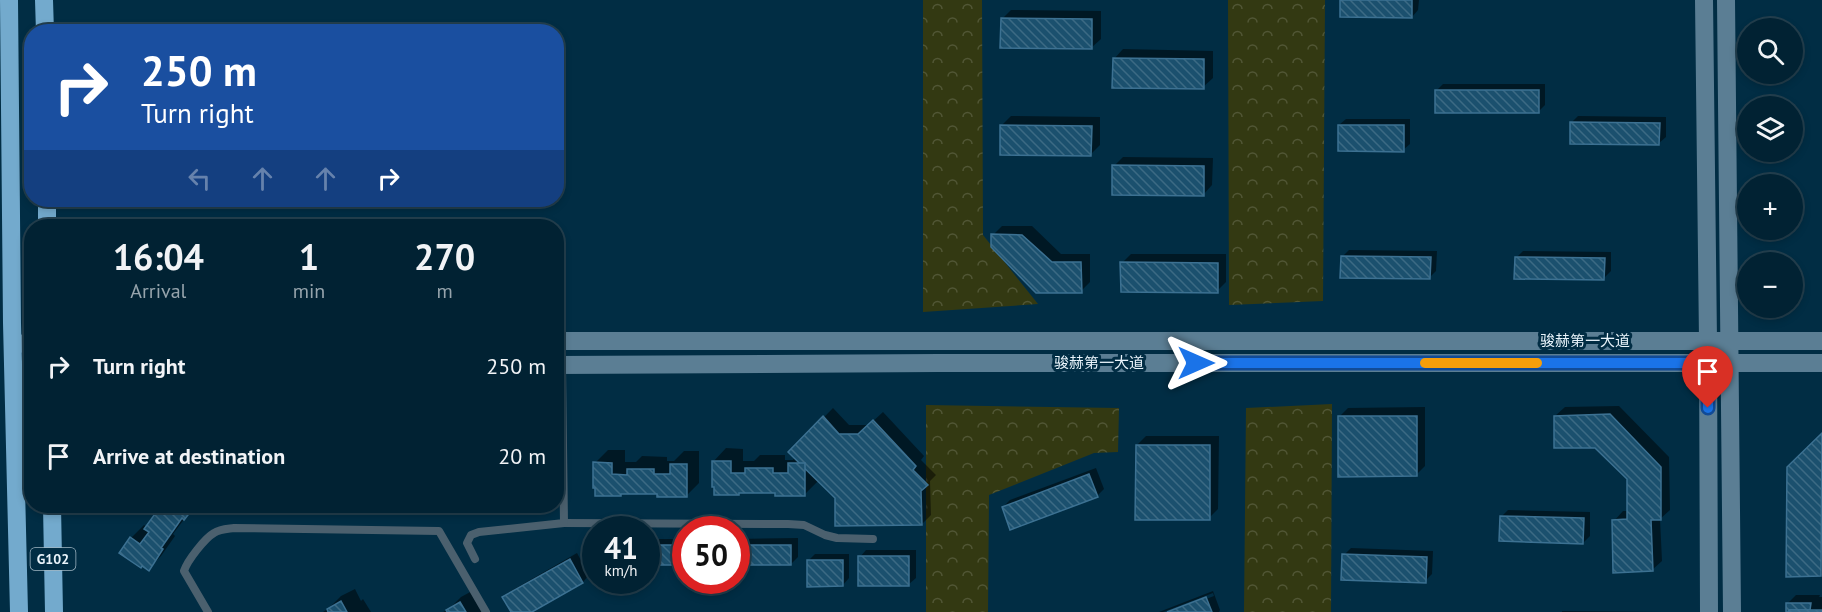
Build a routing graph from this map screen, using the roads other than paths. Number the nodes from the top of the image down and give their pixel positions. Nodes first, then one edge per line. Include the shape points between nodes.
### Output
1 (9, 0) edge
2 (44, 0) edge
3 (1704, 0) edge
4 (1726, 0) edge
5 (45, 24) edge
6 (564, 341) edge
7 (1708, 341) junction
8 (1730, 341) junction
9 (1822, 341) edge
10 (23, 343) edge
11 (1708, 363) junction
12 (1731, 363) junction
13 (1822, 363) edge
14 (564, 365) edge
15 (23, 370) edge
16 (52, 513) edge
17 (564, 513) edge
18 (564, 523) junction
19 (873, 539) dead end
20 (475, 559) dead end
21 (19, 612) edge
22 (54, 612) edge
23 (208, 612) edge
24 (486, 612) edge
25 (1709, 612) edge
26 (1732, 612) edge

1 - 10 highway, G102
2 - 5 highway
3 - 7 main road
4 - 8 main road
6 - 7 main road, 骏赫第一大道
7 - 8 main road, 骏赫第一大道
7 - 11 main road
8 - 9 main road, 骏赫第一大道
8 - 12 main road
10 - 15 highway, G102
11 - 12 main road, 骏赫第一大道
11 - 14 main road, 骏赫第一大道
11 - 25 main road
12 - 13 main road, 骏赫第一大道
12 - 26 main road
15 - 21 highway, G102
16 - 22 highway, G102
17 - 18 lane
18 - 19 lane via 788,524 804,525 837,538
18 - 20 lane via 471,535 467,543
23 - 24 lane via 184,572 186,565 211,535 234,528 439,531

